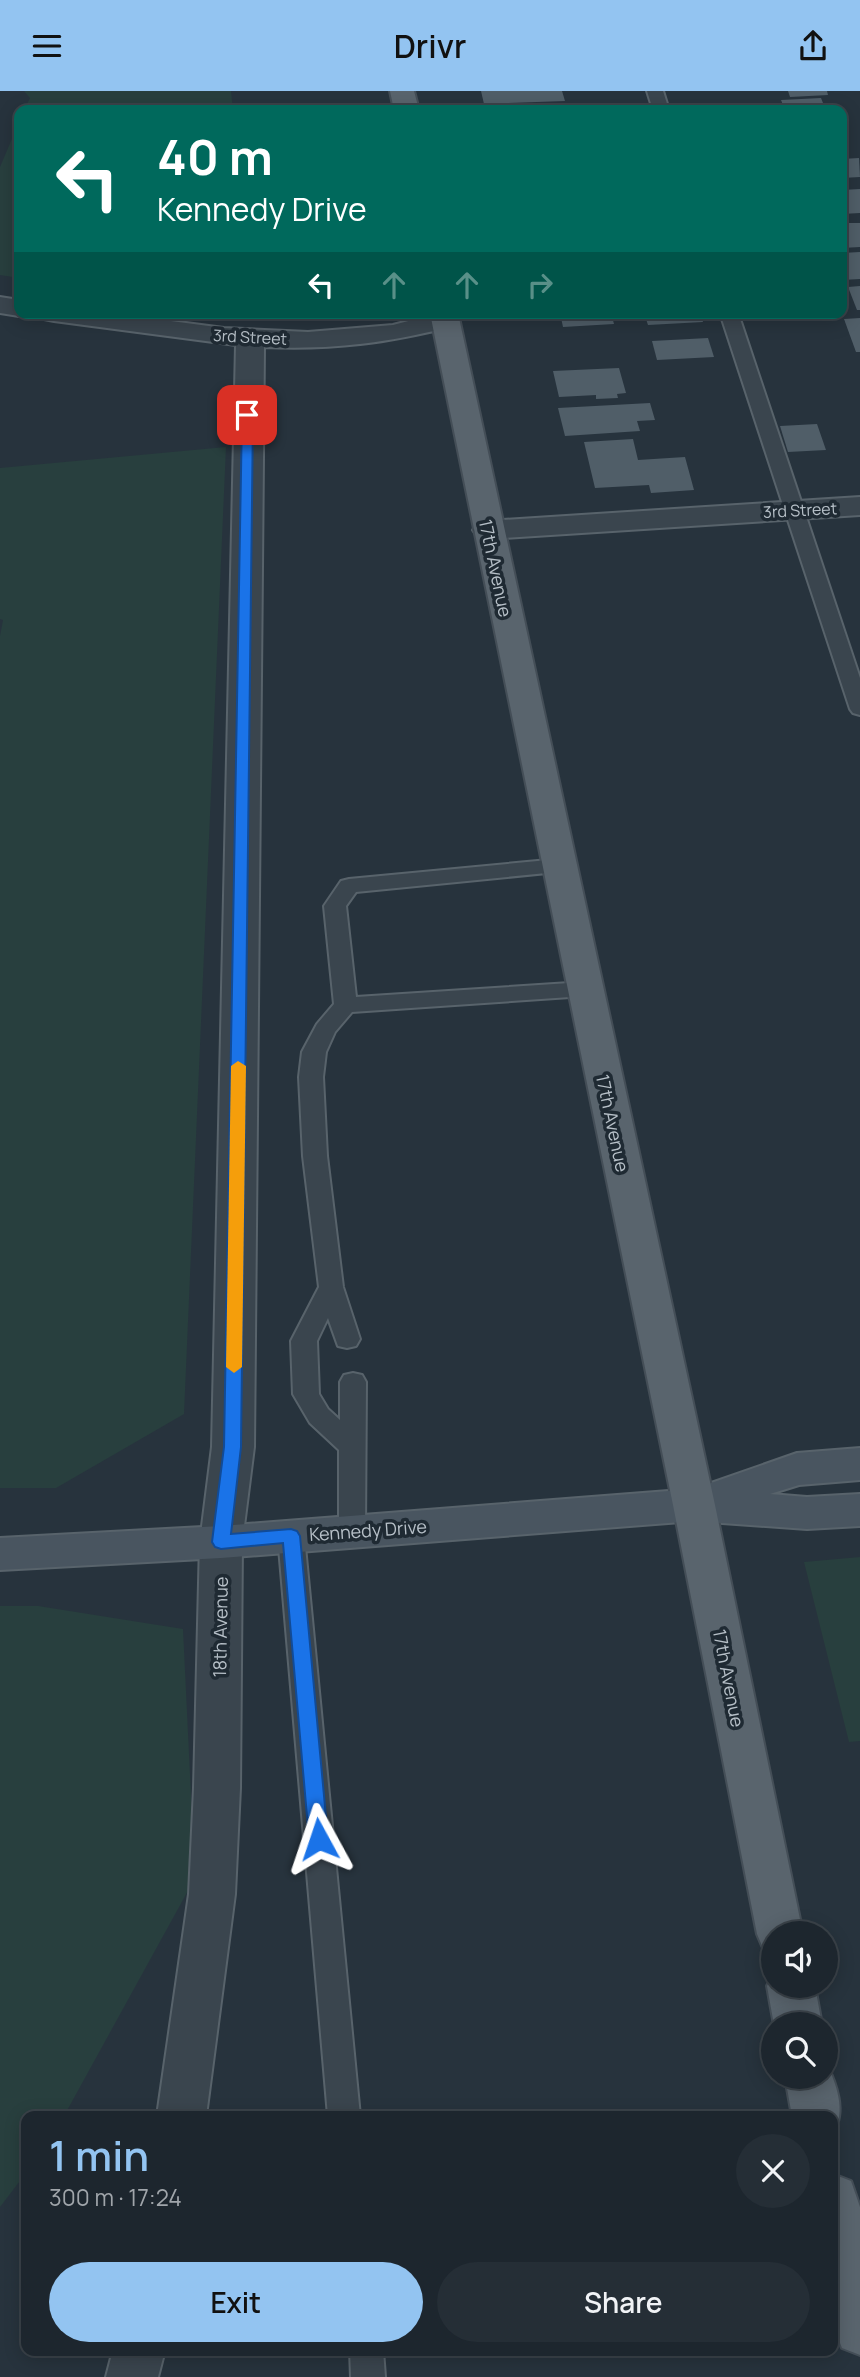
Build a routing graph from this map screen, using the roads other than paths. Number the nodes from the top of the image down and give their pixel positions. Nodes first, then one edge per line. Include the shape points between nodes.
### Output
1 (99, 319) edge
2 (435, 319) edge
3 (445, 319) edge
4 (731, 319) edge
5 (250, 339) junction
6 (860, 506) edge
7 (794, 510) junction
8 (488, 530) junction
9 (860, 709) edge
10 (559, 866) junction
11 (585, 989) junction
12 (345, 1005) junction
13 (331, 1287) junction
14 (347, 1339) dead end
15 (353, 1382) dead end
16 (352, 1446) junction
17 (860, 1464) edge
18 (694, 1505) junction
19 (860, 1510) edge
20 (352, 1531) junction
21 (291, 1536) junction
22 (221, 1542) junction
23 (0, 1554) edge
24 (777, 1921) edge
25 (811, 2089) edge
26 (182, 2111) edge
27 (344, 2111) edge
28 (816, 2111) edge
29 (838, 2222) edge
30 (860, 2331) edge
31 (137, 2356) edge
32 (366, 2356) edge
33 (132, 2377) edge
34 (368, 2377) edge

1 - 5 street, 3rd Street
2 - 5 street, 3rd Street via 395,333
3 - 8 main road, 17th Avenue
4 - 7 lane
5 - 22 street, 18th Avenue via 233,1447
6 - 7 street, 3rd Street
7 - 8 street, 3rd Street
7 - 9 lane
8 - 10 main road, 17th Avenue
10 - 11 main road, 17th Avenue
10 - 12 lane via 349,886 335,906
11 - 12 lane
11 - 18 main road, 17th Avenue
12 - 13 lane via 314,1052 311,1077 315,1156
13 - 14 lane
13 - 16 lane via 304,1341 306,1394 319,1416
15 - 16 lane
16 - 20 lane
17 - 18 street, Kennedy Drive via 797,1469
18 - 19 street, Kennedy Drive via 807,1513
18 - 20 street, Kennedy Drive
18 - 24 main road, 17th Avenue
20 - 21 street, Kennedy Drive
21 - 22 street, Kennedy Drive
21 - 27 lane
22 - 23 street, Kennedy Drive
22 - 26 street, 18th Avenue via 212,1894
25 - 28 main road
29 - 30 main road
31 - 33 street
32 - 34 lane

